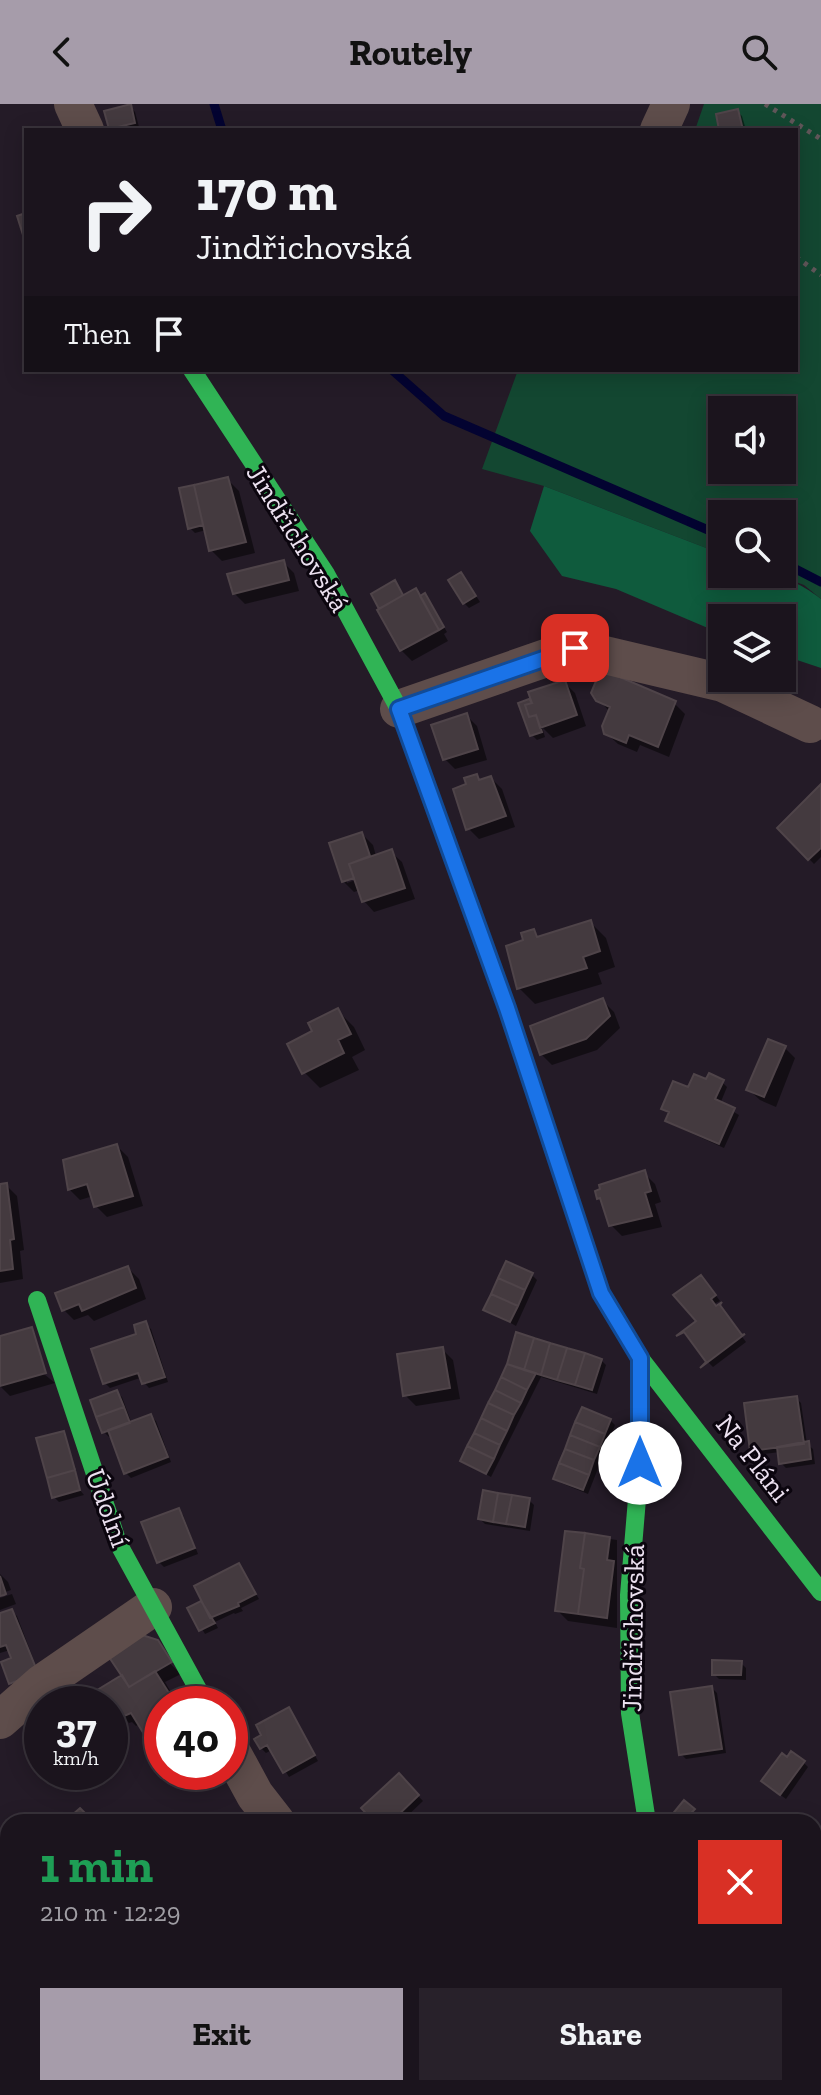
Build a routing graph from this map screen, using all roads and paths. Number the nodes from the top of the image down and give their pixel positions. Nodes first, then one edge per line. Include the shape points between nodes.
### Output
1 (73, 104) edge
2 (671, 104) edge
3 (765, 104) edge
4 (84, 128) edge
5 (660, 128) edge
6 (821, 139) edge
7 (798, 258) edge
8 (821, 275) edge
9 (193, 372) edge
10 (399, 709) junction
11 (810, 724) dead end
12 (37, 1300) dead end
13 (640, 1358) junction
14 (821, 1592) edge
15 (153, 1607) junction
16 (196, 1686) edge
17 (0, 1720) edge
18 (248, 1782) edge
19 (270, 1814) edge
20 (646, 1814) edge

1 - 4 street
2 - 5 street
3 - 6 path
7 - 8 path
9 - 10 street, Jindřichovská via 326,574
10 - 11 street via 575,648 723,683
10 - 13 street, Jindřichovská via 507,1008 601,1293
12 - 15 street, Údolní via 118,1543
13 - 14 street, Na Pláni
13 - 20 street, Jindřichovská via 640,1463 629,1595 630,1713
15 - 16 street, Údolní
15 - 17 street via 41,1684
18 - 19 street

